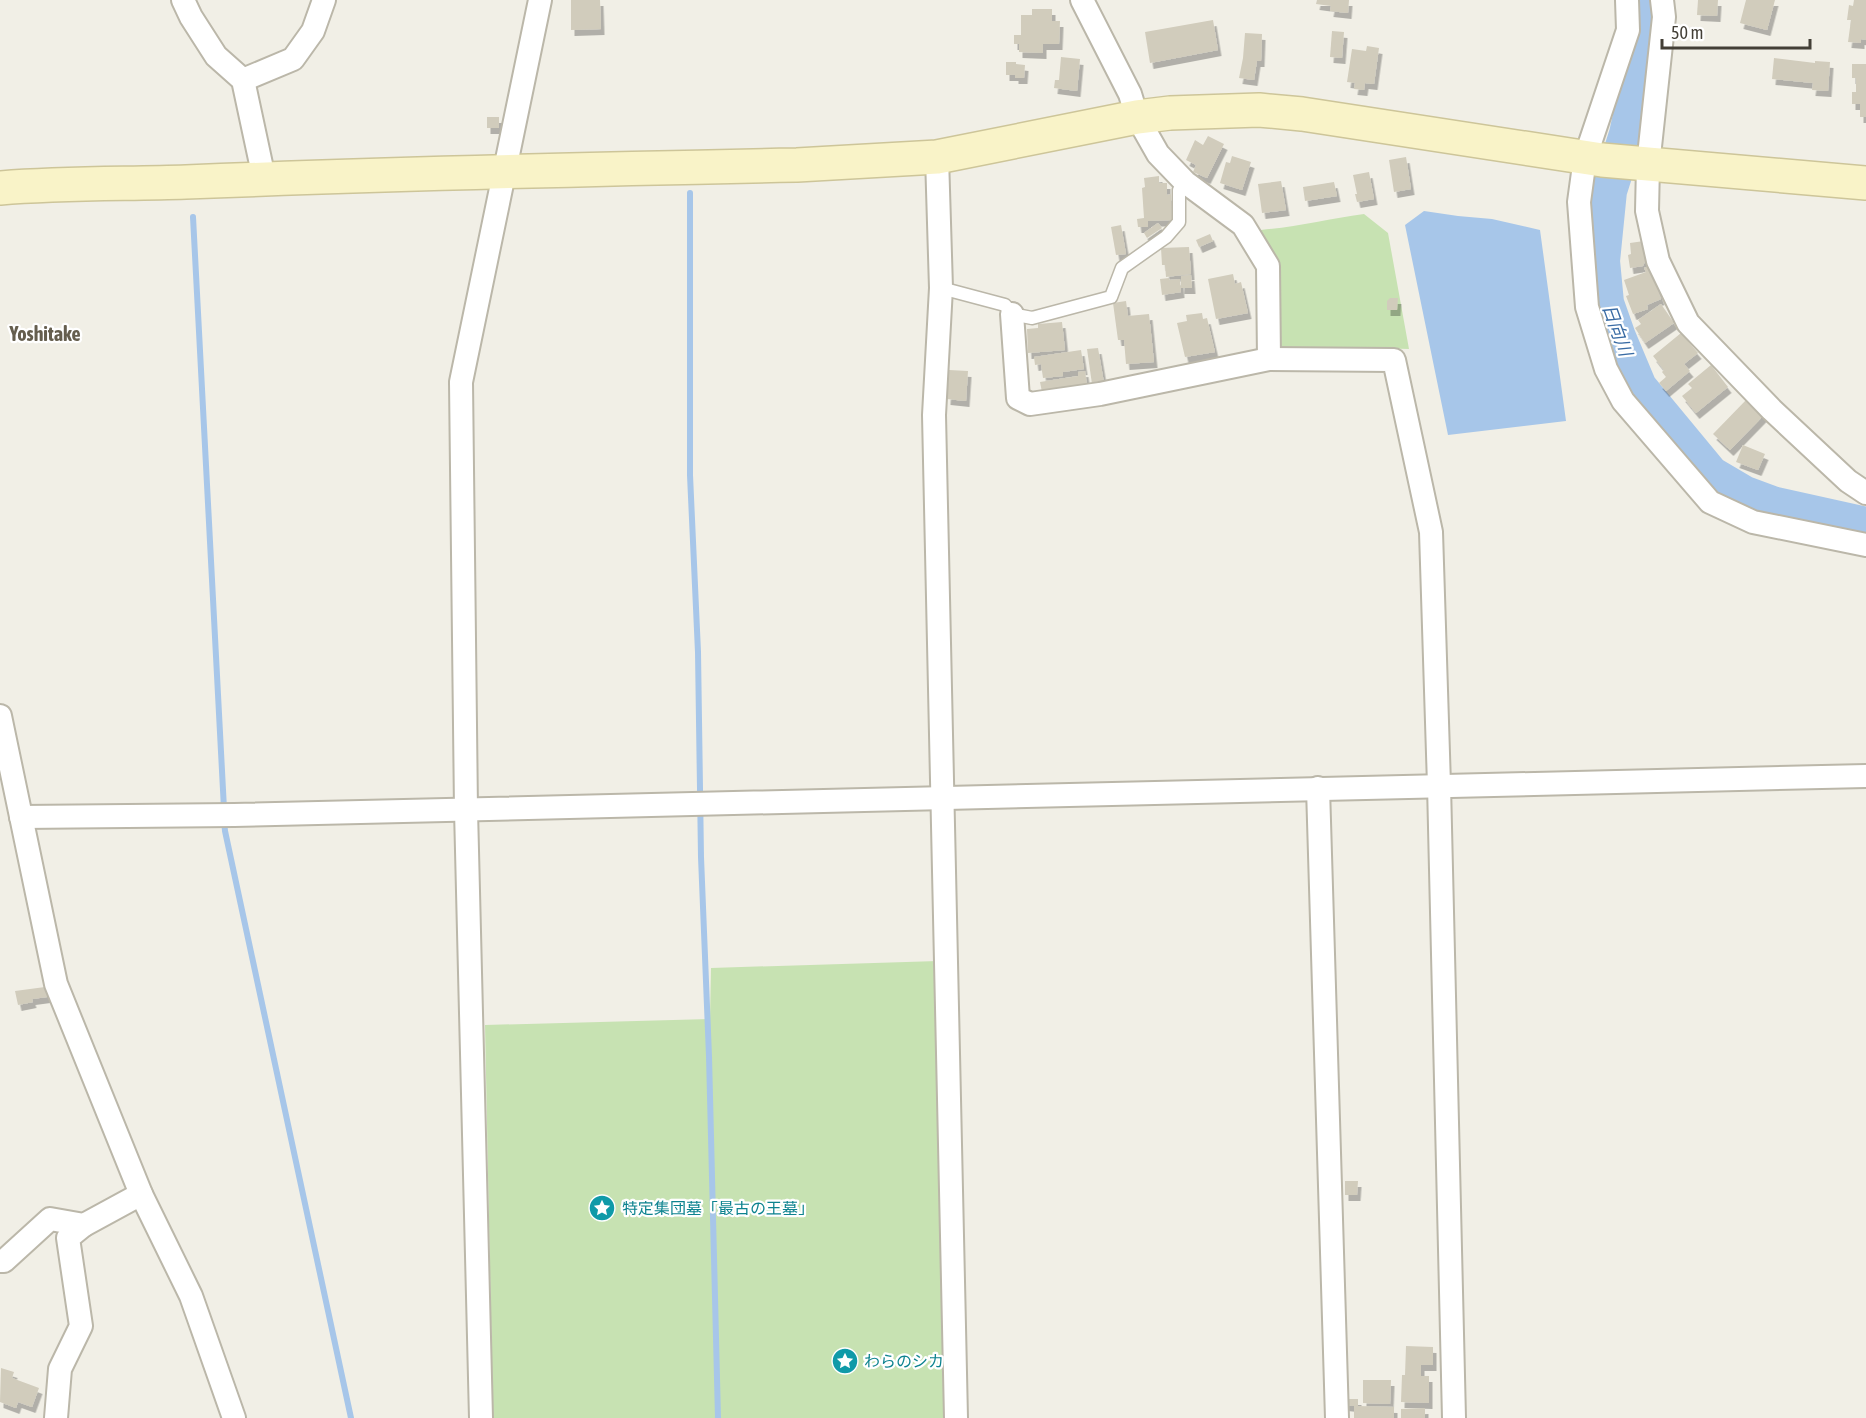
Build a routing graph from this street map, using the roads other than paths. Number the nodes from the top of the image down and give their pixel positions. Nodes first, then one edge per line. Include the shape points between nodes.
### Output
1 (183, 0) edge
2 (324, 0) edge
3 (540, 0) edge
4 (1082, 0) edge
5 (1627, 0) edge
6 (1662, 0) edge
7 (243, 80) junction
8 (1137, 117) junction
9 (937, 157) junction
10 (1594, 159) junction
11 (1643, 164) junction
12 (504, 172) junction
13 (264, 178) junction
14 (1185, 182) junction
15 (1866, 183) edge
16 (0, 188) edge
17 (941, 288) junction
18 (1012, 314) junction
19 (1269, 359) junction
20 (1866, 493) edge
21 (1866, 545) edge
22 (0, 716) edge
23 (1866, 776) edge
24 (1439, 785) junction
25 (1318, 788) junction
26 (942, 797) junction
27 (466, 810) junction
28 (21, 817) junction
29 (141, 1194) junction
30 (84, 1225) junction
31 (1, 1264) edge
32 (56, 1418) edge
33 (234, 1418) edge
34 (481, 1418) edge
35 (956, 1418) edge
36 (1336, 1418) edge
37 (1454, 1418) edge

1 - 7 street via 216,56
2 - 7 street via 313,31 293,58
3 - 12 street
4 - 8 street via 1130,94
5 - 10 street via 1628,30
6 - 11 street via 1664,17
7 - 13 street
8 - 9 street
8 - 10 street via 1259,110
8 - 14 street via 1158,154
9 - 12 street via 797,165
9 - 17 street
10 - 11 street
10 - 21 street via 1579,202 1587,307 1606,369 1623,401 1710,502 1753,522
11 - 15 street
11 - 20 street via 1647,211 1658,261 1688,323 1848,482
12 - 13 street
12 - 27 street via 461,382
13 - 16 street
14 - 18 lane via 1179,190 1179,222 1166,237 1122,268 1111,297 1032,318
14 - 19 street via 1243,225 1268,266
17 - 18 lane via 1005,305
17 - 26 street via 934,415
18 - 19 street via 1018,398 1030,404 1101,394
19 - 24 street via 1394,360 1431,532
22 - 28 street
23 - 24 street
24 - 25 street
24 - 37 street
25 - 26 street
25 - 36 street
26 - 27 street
26 - 35 street
27 - 28 street
27 - 34 street
28 - 29 street via 56,984
29 - 30 street
29 - 33 street via 191,1296
30 - 31 street via 50,1219
30 - 32 street via 68,1238 81,1326 60,1369

